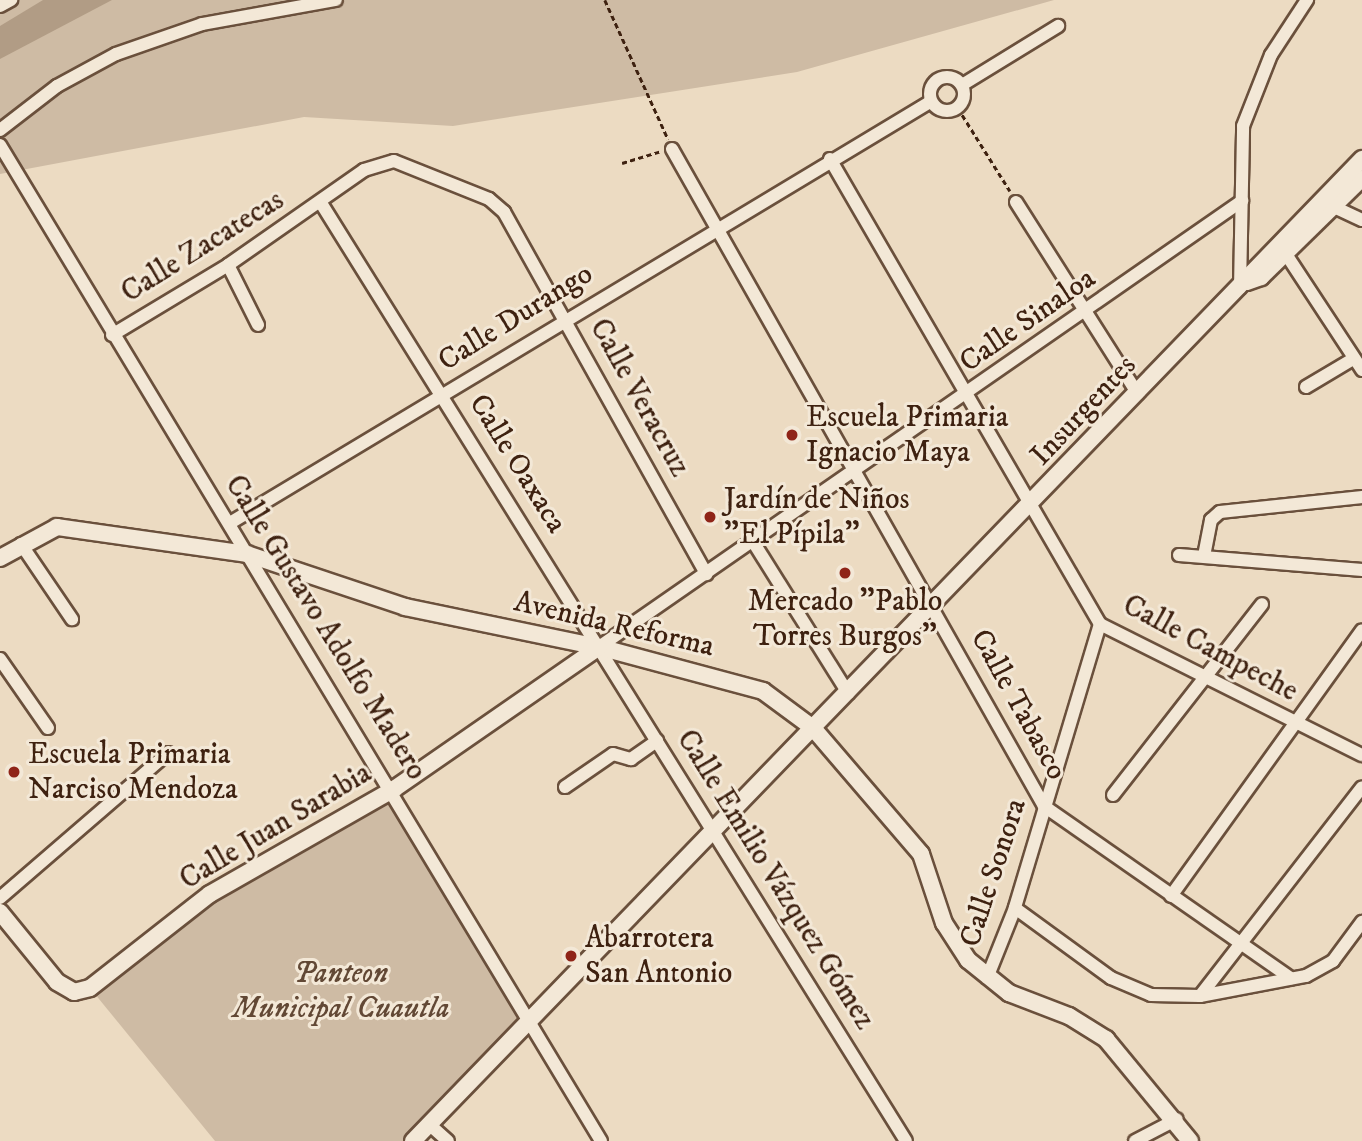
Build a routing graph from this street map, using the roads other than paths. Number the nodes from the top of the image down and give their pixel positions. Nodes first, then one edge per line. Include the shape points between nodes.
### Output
1 (11, 0) edge
2 (335, 0) edge
3 (1307, 0) edge
4 (0, 6) edge
5 (1058, 26) dead end
6 (962, 85) junction
7 (930, 102) junction
8 (0, 130) edge
9 (0, 145) edge
10 (672, 149) road end
11 (830, 159) junction
12 (1361, 167) edge
13 (1242, 201) junction
14 (321, 202) junction
15 (1016, 202) road end
16 (1332, 206) junction
17 (505, 212) joint
18 (1362, 220) edge
19 (716, 228) junction
20 (1281, 247) junction
21 (228, 265) junction
22 (1243, 286) junction
23 (1087, 313) junction
24 (565, 317) junction
25 (258, 325) dead end
26 (112, 335) junction
27 (1353, 359) junction
28 (1362, 370) edge
29 (1306, 387) dead end
30 (443, 393) junction
31 (1138, 394) junction
32 (969, 395) junction
33 (854, 475) junction
34 (1362, 497) edge
35 (1034, 506) junction
36 (230, 523) junction
37 (752, 540) junction
38 (22, 544) junction
39 (2, 551) edge
40 (247, 554) junction
41 (1179, 555) dead end
42 (1204, 556) junction
43 (1362, 570) edge
44 (706, 574) junction
45 (1262, 604) dead end
46 (934, 609) junction
47 (72, 619) dead end
48 (1100, 624) junction
49 (1362, 630) edge
50 (599, 647) junction
51 (0, 659) edge
52 (1204, 681) junction
53 (848, 693) junction
54 (1296, 724) junction
55 (48, 728) dead end
56 (813, 728) junction
57 (657, 741) junction
58 (168, 753) dead end
59 (1362, 755) edge
60 (565, 787) dead end
61 (1362, 787) edge
62 (394, 789) junction
63 (1113, 795) dead end
64 (1044, 806) junction
65 (715, 830) junction
66 (1171, 896) junction
67 (0, 898) edge
68 (1015, 908) junction
69 (0, 912) edge
70 (1362, 922) edge
71 (1241, 945) junction
72 (987, 978) junction
73 (1291, 978) junction
74 (1200, 996) junction
75 (531, 1021) junction
76 (1177, 1119) junction
77 (430, 1125) junction
78 (413, 1141) edge
79 (448, 1141) edge
80 (601, 1141) edge
81 (906, 1141) edge
82 (1135, 1141) edge
83 (1190, 1141) edge

1 - 4 street
2 - 8 street via 202,24 116,54 57,86
3 - 13 street via 1250,99 1243,126
5 - 6 street
6 - 7 street via 951,76 938,78 929,89
6 - 7 street via 958,108 943,112
7 - 11 street, Calle Durango
9 - 26 street, Calle Gustavo Adolfo Madero
10 - 19 street, Calle Tabasco
11 - 19 street, Calle Durango
11 - 32 street, Calle Campeche
12 - 16 street, Insurgentes
12 - 20 street, Insurgentes
13 - 22 street
13 - 23 street, Calle Sinaloa
14 - 17 street, Calle Zacatecas via 364,170 394,161 489,199
14 - 21 street, Calle Zacatecas
14 - 30 street, Calle Oaxaca
15 - 23 street
16 - 18 street
16 - 20 street, Insurgentes
17 - 24 street, Calle Veracruz
19 - 24 street, Calle Durango
19 - 33 street, Calle Tabasco
20 - 22 street, Insurgentes
20 - 27 street
21 - 25 street
21 - 26 street, Calle Zacatecas
22 - 31 street, Insurgentes
23 - 31 street
23 - 32 street, Calle Sinaloa
24 - 30 street, Calle Durango
24 - 44 street, Calle Veracruz
26 - 36 street, Calle Gustavo Adolfo Madero
27 - 28 street
27 - 29 street
30 - 36 street, Calle Durango
30 - 50 street, Calle Oaxaca
31 - 35 street, Insurgentes
32 - 33 street, Calle Sinaloa
32 - 35 street, Calle Campeche
33 - 37 street, Calle Sinaloa
33 - 46 street, Calle Tabasco
34 - 42 street via 1220,512 1210,520
35 - 46 street, Insurgentes
35 - 48 street, Calle Campeche
36 - 40 street, Calle Gustavo Adolfo Madero
37 - 44 street, Calle Sinaloa
37 - 53 street
38 - 39 street, Avenida Reforma
38 - 40 street, Avenida Reforma via 69,527
38 - 47 street
40 - 50 street, Avenida Reforma via 405,607
40 - 62 street, Calle Gustavo Adolfo Madero
41 - 42 street
42 - 43 street
44 - 50 street, Calle Sinaloa
45 - 52 street
46 - 53 street, Insurgentes
46 - 64 street, Calle Tabasco
48 - 52 street, Calle Campeche
48 - 64 street, Calle Sonora
49 - 54 street
50 - 56 street, Avenida Reforma via 763,691
50 - 57 street, Calle Emilio Vázquez Gómez
50 - 62 street, Calle Juan Sarabia
51 - 55 street
52 - 54 street, Calle Campeche
52 - 63 street
53 - 56 street, Insurgentes
54 - 59 street, Calle Campeche
54 - 66 street
56 - 65 street, Insurgentes
56 - 72 street, Avenida Reforma via 921,854 944,923
57 - 60 street via 631,759 607,757
57 - 65 street, Calle Emilio Vázquez Gómez
58 - 67 street
61 - 71 street
62 - 69 street, Calle Juan Sarabia via 210,894 90,988 74,992 57,982
62 - 75 street, Calle Gustavo Adolfo Madero
64 - 66 street, Calle Tabasco
64 - 68 street, Calle Sonora
65 - 75 street, Insurgentes
65 - 81 street, Calle Emilio Vázquez Gómez
66 - 71 street, Calle Tabasco
68 - 72 street, Calle Sonora
68 - 74 street via 1111,978 1151,995
70 - 73 street via 1334,961
71 - 73 street, Calle Tabasco
71 - 74 street
72 - 76 street, Avenida Reforma via 1106,1040
73 - 74 street
75 - 77 street, Insurgentes
75 - 80 street, Calle Gustavo Adolfo Madero
76 - 82 street
76 - 83 street, Avenida Reforma
77 - 78 street, Insurgentes
77 - 79 street

